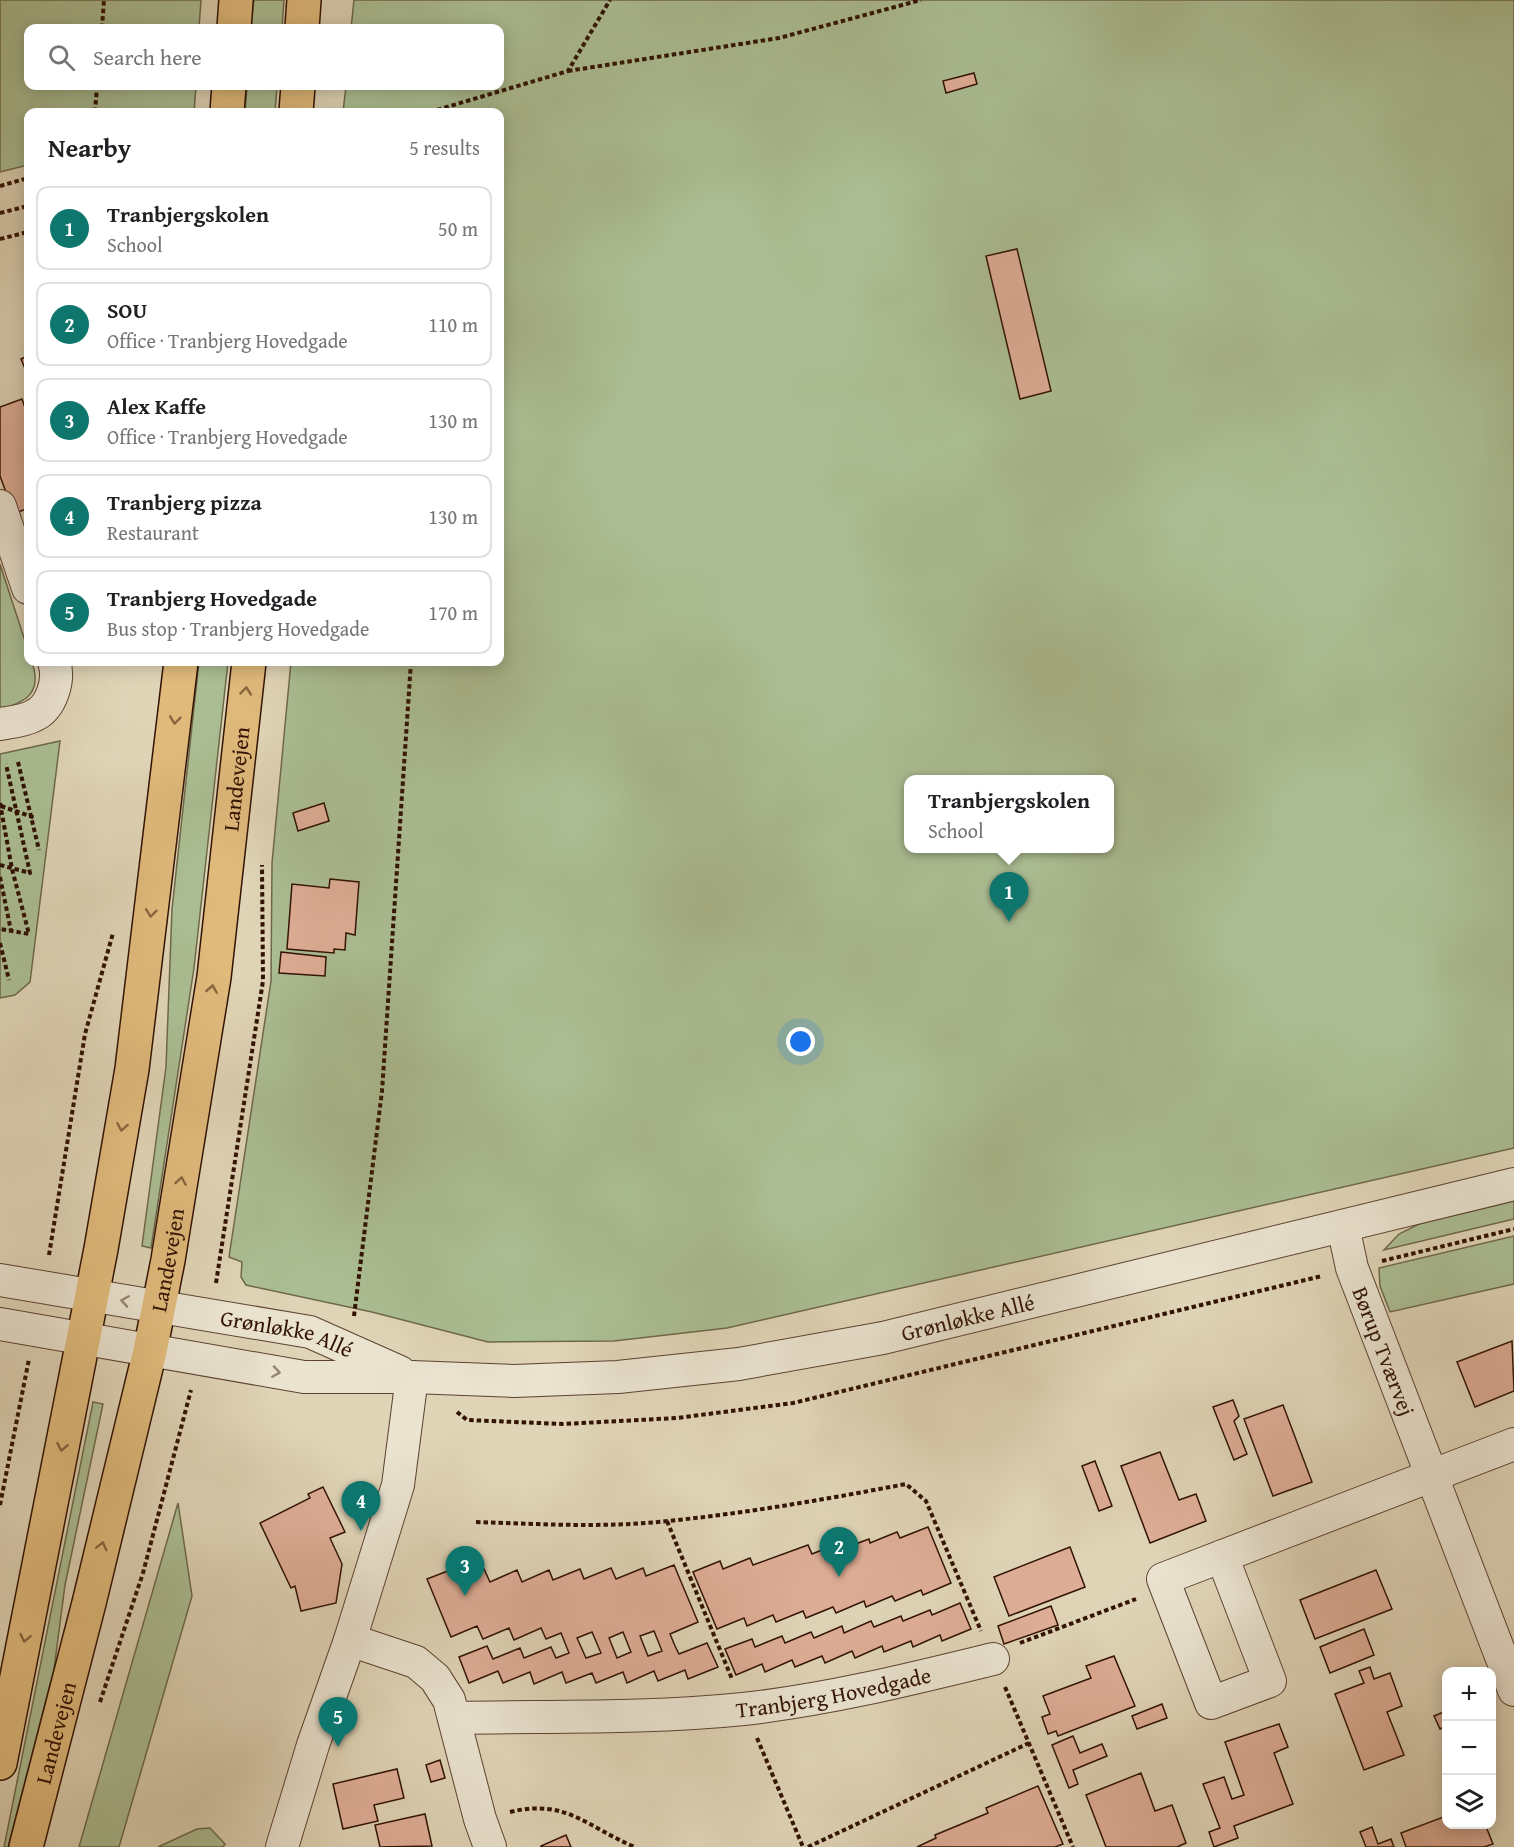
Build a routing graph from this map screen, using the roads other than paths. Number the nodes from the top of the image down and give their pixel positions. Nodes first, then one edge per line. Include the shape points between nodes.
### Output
1 (236, 0) edge
2 (304, 0) edge
3 (234, 24) edge
4 (302, 24) edge
5 (229, 90) edge
6 (298, 90) edge
7 (227, 108) edge
8 (296, 108) edge
9 (0, 506) edge
10 (24, 576) edge
11 (55, 666) edge
12 (181, 666) edge
13 (249, 666) edge
14 (0, 724) edge
15 (1514, 1184) edge
16 (1343, 1226) junction
17 (0, 1280) edge
18 (91, 1295) junction
19 (159, 1306) junction
20 (0, 1324) edge
21 (83, 1339) junction
22 (150, 1351) junction
23 (412, 1377) junction
24 (1514, 1444) edge
25 (1433, 1475) junction
26 (1222, 1556) junction
27 (350, 1641) junction
28 (1006, 1651) road end
29 (1514, 1690) edge
30 (455, 1718) junction
31 (0, 1763) edge
32 (485, 1833) edge
33 (26, 1847) edge
34 (282, 1847) edge

1 - 3 main road
2 - 4 main road
5 - 7 main road
6 - 8 main road
9 - 10 street
11 - 14 street via 58,673 51,698 35,716
12 -> 18 main road, Landevejen via 132,1069
19 -> 13 main road, Landevejen via 214,977
15 - 16 street, Grønløkke Allé
16 - 23 street, Grønløkke Allé via 883,1338 739,1364 618,1377
16 - 25 street, Børup Tværvej via 1352,1268
17 - 18 street, Grønløkke Allé
19 -> 18 street, Grønløkke Allé
18 - 21 main road, Landevejen
19 - 22 main road, Landevejen
19 - 23 street, Grønløkke Allé via 310,1332
20 - 21 street, Grønløkke Allé
21 - 22 street, Grønløkke Allé
21 -> 31 main road, Landevejen
22 -> 23 street, Grønløkke Allé via 304,1377
33 -> 22 main road, Landevejen
23 - 27 street via 398,1485
24 - 25 street
25 - 26 street
25 - 29 street, Børup Tværvej
26 - 26 street via 1269,1681 1211,1703 1163,1579
27 - 30 street via 416,1662 435,1678
27 - 34 street
28 - 30 street, Tranbjerg Hovedgade via 880,1687 744,1709
30 - 32 street

